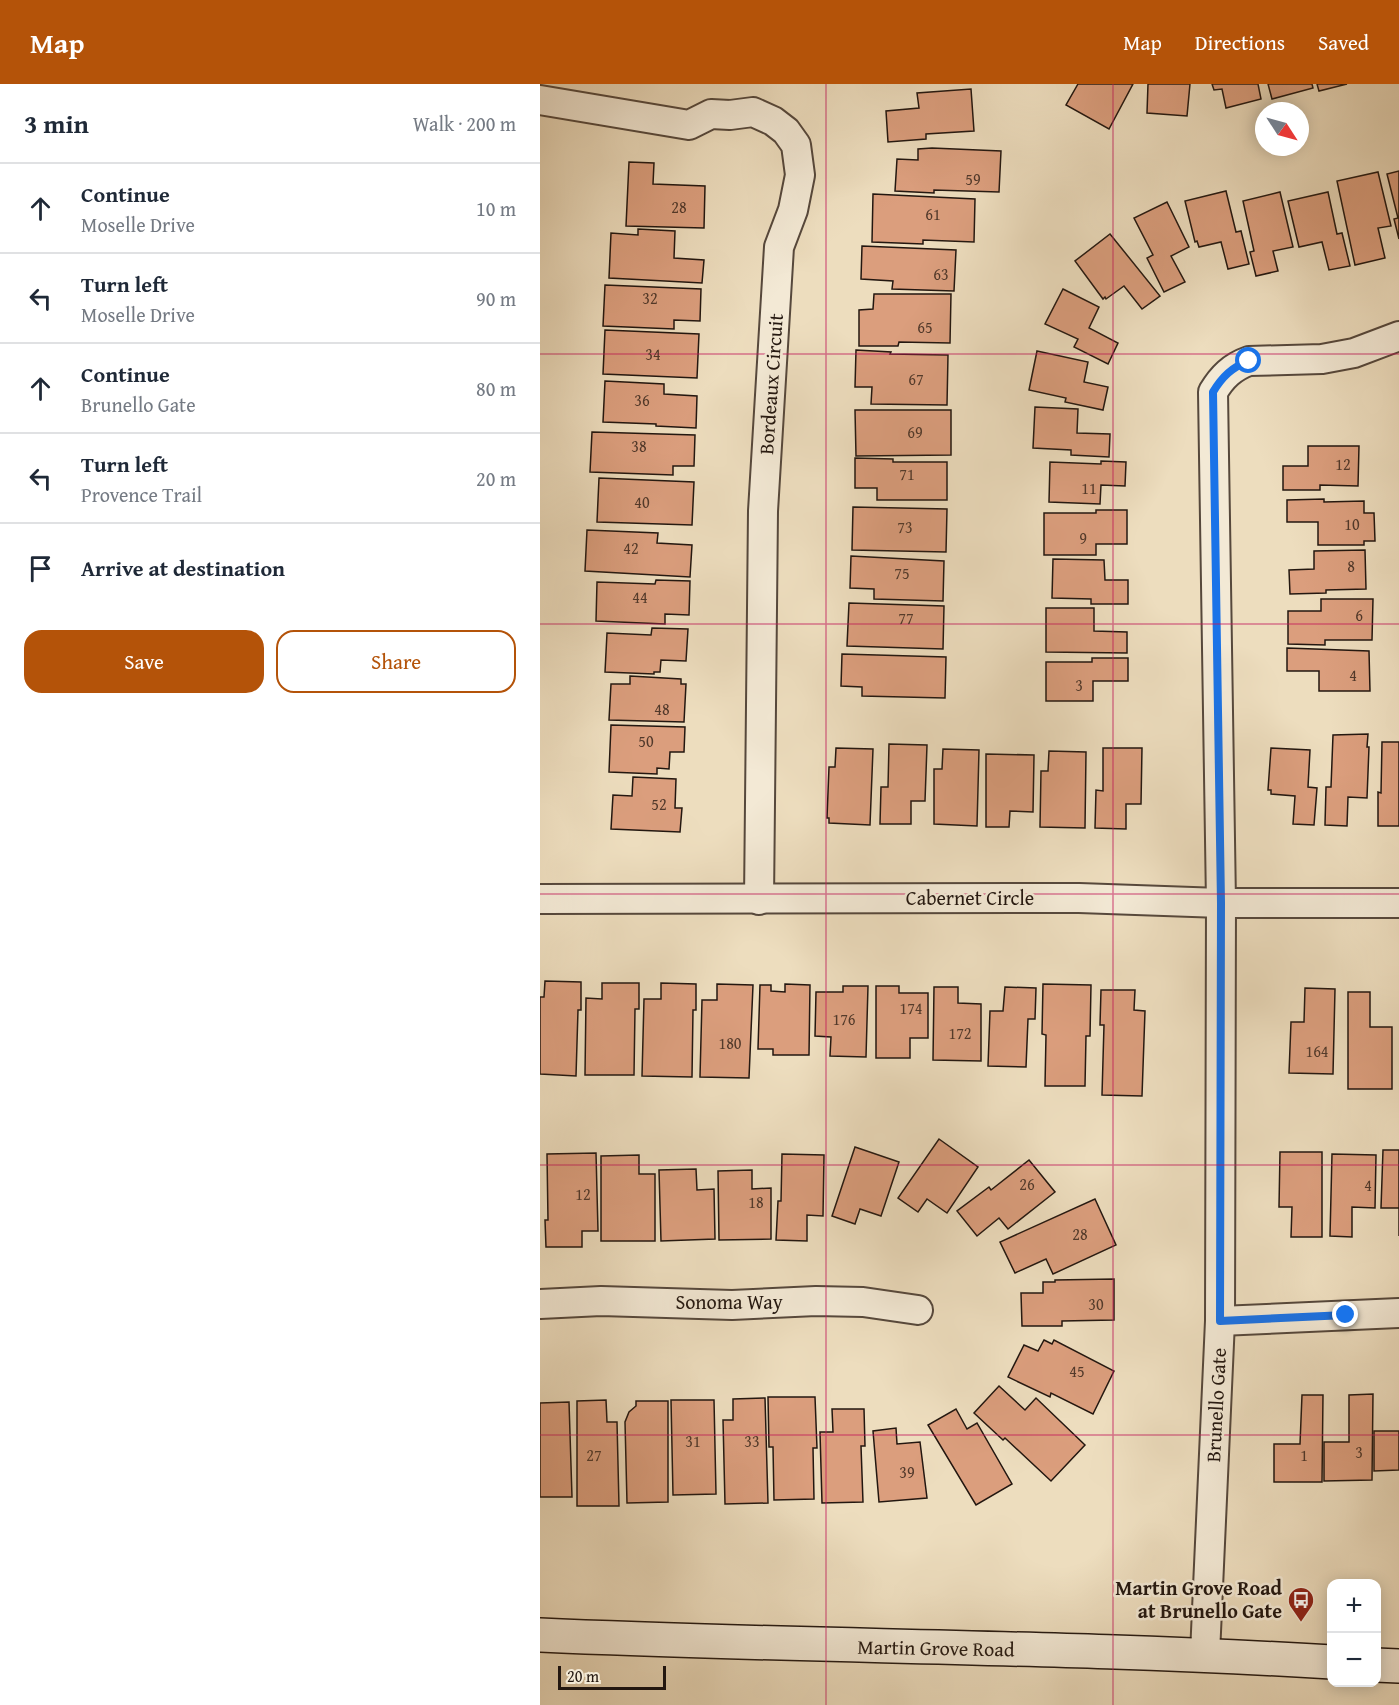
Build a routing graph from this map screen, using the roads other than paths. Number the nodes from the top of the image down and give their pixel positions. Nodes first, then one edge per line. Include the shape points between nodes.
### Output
1 (540, 100) edge
2 (1399, 336) edge
3 (540, 899) edge
4 (759, 900) junction
5 (1221, 903) junction
6 (1399, 903) edge
7 (540, 1304) edge
8 (918, 1310) dead end
9 (1399, 1313) edge
10 (1220, 1321) junction
11 (540, 1635) edge
12 (1205, 1654) junction
13 (1327, 1662) edge
14 (1381, 1665) edge
15 (1399, 1666) edge

1 - 4 street, Bordeaux Circuit via 689,125 711,114 753,112 773,121 796,145 800,175 793,210 779,247 763,511
2 - 5 street, Brunello Gate via 1354,353 1322,359 1239,364 1222,377 1213,392
3 - 4 street, Cabernet Circle
4 - 5 street, Cabernet Circle via 1079,898
5 - 6 street, Cabernet Circle
5 - 10 street, Brunello Gate
7 - 8 street, Sonoma Way via 601,1300 732,1305 816,1301 863,1302
9 - 10 street
10 - 12 street, Brunello Gate
11 - 12 main road, Martin Grove Road
12 - 13 main road, Martin Grove Road
14 - 15 main road

